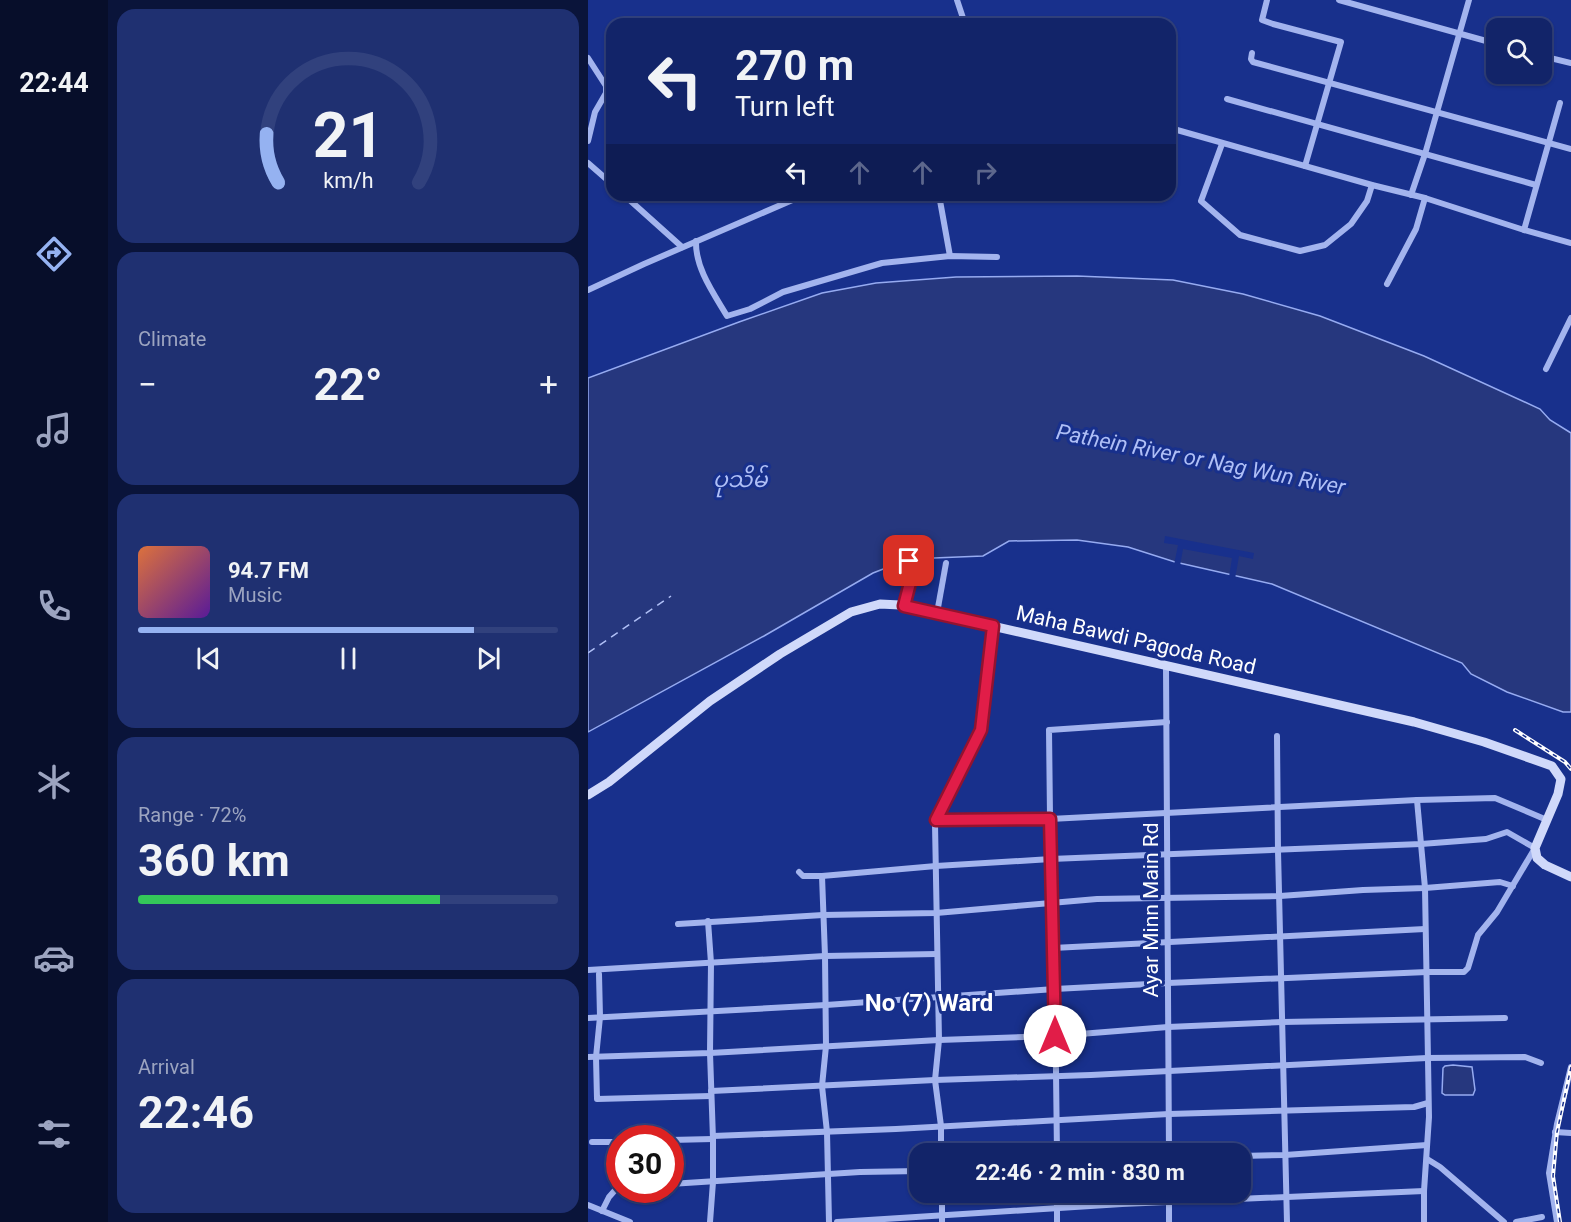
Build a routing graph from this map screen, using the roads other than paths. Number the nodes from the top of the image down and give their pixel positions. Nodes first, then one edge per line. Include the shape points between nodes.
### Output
1 (957, 0) edge
2 (1267, 0) edge
3 (1339, 0) edge
4 (1468, 0) edge
5 (963, 18) edge
6 (1459, 33) junction
7 (1486, 41) edge
8 (1252, 53) dead end
9 (588, 58) edge
10 (1552, 58) edge
11 (1571, 63) edge
12 (1328, 82) junction
13 (1227, 99) dead end
14 (1560, 103) dead end
15 (1436, 112) junction
16 (1317, 124) junction
17 (1176, 130) edge
18 (588, 141) edge
19 (1549, 143) junction
20 (1222, 144) junction
21 (1571, 149) edge
22 (1425, 154) junction
23 (588, 163) edge
24 (1305, 166) junction
25 (606, 179) edge
26 (1372, 185) junction
27 (1536, 185) junction
28 (1411, 195) junction
29 (1425, 198) junction
30 (631, 201) edge
31 (790, 201) edge
32 (940, 201) edge
33 (1524, 230) junction
34 (696, 241) junction
35 (1571, 243) edge
36 (682, 247) junction
37 (950, 256) junction
38 (997, 257) dead end
39 (1387, 284) dead end
40 (588, 290) edge
41 (1571, 318) edge
42 (1545, 369) dead end
43 (909, 561) dead end
44 (946, 563) dead end
45 (904, 606) junction
46 (937, 613) junction
47 (993, 626) junction
48 (1166, 666) junction
49 (1167, 722) junction
50 (1277, 736) dead end
51 (588, 795) edge
52 (1418, 800) junction
53 (1278, 807) junction
54 (1167, 812) junction
55 (1050, 819) junction
56 (936, 820) junction
57 (1547, 820) junction
58 (1421, 844) junction
59 (1535, 848) junction
60 (1278, 851) junction
61 (1167, 854) junction
62 (1051, 859) junction
63 (936, 866) junction
64 (799, 872) dead end
65 (822, 876) junction
66 (1571, 877) edge
67 (1513, 886) junction
68 (1425, 888) junction
69 (1280, 896) junction
70 (1167, 897) junction
71 (1052, 903) junction
72 (936, 913) junction
73 (823, 915) junction
74 (708, 921) junction
75 (678, 924) dead end
76 (1425, 929) junction
77 (1281, 937) junction
78 (1168, 942) junction
79 (1053, 948) junction
80 (937, 954) junction
81 (825, 956) junction
82 (711, 963) junction
83 (588, 970) edge
84 (1427, 972) junction
85 (599, 974) dead end
86 (1281, 978) junction
87 (1168, 983) junction
88 (1055, 989) junction
89 (938, 998) junction
90 (825, 1005) junction
91 (711, 1010) junction
92 (600, 1017) junction
93 (588, 1018) edge
94 (1427, 1018) junction
95 (1506, 1018) dead end
96 (1282, 1022) junction
97 (1168, 1027) junction
98 (1055, 1036) junction
99 (939, 1040) junction
100 (826, 1046) junction
101 (710, 1053) junction
102 (588, 1057) edge
103 (596, 1057) junction
104 (1427, 1058) junction
105 (1541, 1063) dead end
106 (1283, 1065) junction
107 (1571, 1067) edge
108 (1168, 1071) junction
109 (1056, 1076) junction
110 (935, 1080) junction
111 (822, 1086) junction
112 (711, 1093) junction
113 (1428, 1103) junction
114 (1284, 1112) junction
115 (1169, 1114) junction
116 (1056, 1121) junction
117 (941, 1126) junction
118 (827, 1132) junction
119 (1555, 1132) junction
120 (1571, 1133) edge
121 (713, 1138) junction
122 (684, 1139) edge
123 (592, 1142) dead end
124 (606, 1142) edge
125 (941, 1143) edge
126 (1057, 1143) edge
127 (1169, 1143) edge
128 (1427, 1145) junction
129 (1285, 1155) junction
130 (1251, 1156) edge
131 (1427, 1159) junction
132 (909, 1171) edge
133 (828, 1174) junction
134 (713, 1182) junction
135 (684, 1183) edge
136 (1424, 1191) junction
137 (1286, 1197) junction
138 (1251, 1198) edge
139 (606, 1203) edge
140 (942, 1203) edge
141 (1057, 1203) edge
142 (1150, 1203) edge
143 (1169, 1203) edge
144 (588, 1205) edge
145 (1057, 1208) junction
146 (602, 1212) junction
147 (1542, 1217) dead end
148 (942, 1219) edge
149 (630, 1222) edge
150 (710, 1222) edge
151 (829, 1222) edge
152 (837, 1222) edge
153 (1058, 1222) edge
154 (1169, 1222) edge
155 (1287, 1222) edge
156 (1424, 1222) edge
157 (1504, 1222) edge
158 (1516, 1222) edge
159 (1557, 1222) edge

1 - 5 street
2 - 12 street via 1262,20 1341,42
3 - 6 street
4 - 6 street
6 - 7 street
6 - 15 street
8 - 12 street via 1253,62
9 - 18 street via 606,86 606,93 595,112
10 - 11 street
12 - 15 street
12 - 16 street
13 - 16 street
14 - 19 street
15 - 19 street
15 - 22 street
16 - 22 street
16 - 24 street
17 - 20 street
19 - 21 street
19 - 27 street
20 - 24 street
20 - 26 street via 1201,201 1240,235 1300,251 1326,245 1351,224 1367,201
22 - 27 street
22 - 28 street
23 - 25 street
24 - 26 street
26 - 28 street
27 - 33 street
28 - 29 street
29 - 33 street
29 - 39 street via 1416,229
30 - 36 street
31 - 34 street
32 - 37 street
33 - 35 street
34 - 36 street
34 - 37 street via 697,256 707,281 727,316 783,292 882,263
36 - 40 street
37 - 38 street
41 - 42 street
43 - 45 street via 911,579
44 - 46 street
45 - 46 street, Maha Bawdi Pagoda Road
45 - 51 street, Maha Bawdi Pagoda Road via 880,604 851,612 780,654 710,701
46 - 47 street, Maha Bawdi Pagoda Road
47 - 48 street, Maha Bawdi Pagoda Road
47 - 56 street via 981,730
48 - 49 street, Ayar Minn Main Rd
48 - 57 street, Maha Bawdi Pagoda Road via 1414,722 1552,766 1561,779
49 - 54 street, Ayar Minn Main Rd
49 - 55 street via 1049,730
50 - 53 street
52 - 53 street
52 - 57 street via 1495,798
52 - 58 street
53 - 54 street
53 - 60 street
54 - 55 street
54 - 61 street, Ayar Minn Main Rd
55 - 56 street
55 - 62 street
56 - 63 street
57 - 59 street, Maha Bawdi Pagoda Road
58 - 59 street via 1486,839 1507,832
58 - 60 street
58 - 68 street
59 - 66 street via 1537,858 1545,865
59 - 67 street
60 - 61 street
60 - 69 street
61 - 62 street
61 - 70 street, Ayar Minn Main Rd
62 - 63 street
62 - 71 street
63 - 65 street
63 - 72 street
64 - 65 street via 803,876
65 - 73 street
67 - 68 street via 1500,882
67 - 84 street via 1478,935 1468,968 1464,972
68 - 69 street
68 - 76 street
69 - 70 street
69 - 77 street
70 - 71 street
70 - 78 street, Ayar Minn Main Rd
71 - 72 street
71 - 79 street
72 - 73 street
72 - 80 street
73 - 74 street
73 - 81 street
74 - 75 street
74 - 82 street
76 - 77 street
76 - 84 street
77 - 78 street
77 - 86 street
78 - 79 street
78 - 87 street, Ayar Minn Main Rd
79 - 88 street
80 - 81 street
80 - 89 street
81 - 82 street
81 - 90 street
82 - 83 street
82 - 91 street
84 - 86 street
84 - 94 street
85 - 92 street
86 - 87 street
86 - 96 street
87 - 88 street
87 - 97 street, Ayar Minn Main Rd
88 - 89 street
88 - 98 street
89 - 90 street
89 - 99 street
90 - 91 street
90 - 100 street
91 - 92 street
91 - 101 street
92 - 93 street
92 - 103 street
94 - 95 street
94 - 96 street
94 - 104 street
96 - 97 street
96 - 106 street
97 - 98 street
97 - 108 street, Ayar Minn Main Rd
98 - 99 street
98 - 109 street
99 - 100 street
99 - 110 street
100 - 101 street
100 - 111 street
101 - 103 street
101 - 112 street
102 - 103 street
103 - 112 street via 597,1099
104 - 105 street via 1525,1057
104 - 106 street
104 - 113 street
106 - 108 street
106 - 114 street
107 - 119 street
108 - 109 street
108 - 115 street, Ayar Minn Main Rd
109 - 110 street
109 - 116 street
110 - 111 street
110 - 117 street
111 - 112 street
111 - 118 street
112 - 121 street
113 - 114 street via 1414,1107
113 - 128 street
114 - 115 street
114 - 129 street
115 - 116 street
115 - 127 street, Ayar Minn Main Rd
116 - 117 street
116 - 126 street
117 - 118 street
117 - 125 street
118 - 121 street
118 - 133 street
119 - 120 street
119 - 159 street via 1549,1173
121 - 122 street
121 - 134 street
123 - 124 street
128 - 129 street
128 - 131 street
129 - 130 street
129 - 137 street
131 - 136 street
131 - 157 street
132 - 133 street
133 - 134 street
133 - 151 street
134 - 135 street
134 - 150 street
136 - 137 street
136 - 156 street
137 - 138 street
137 - 155 street
139 - 146 street
140 - 148 street
141 - 145 street
142 - 145 street
143 - 154 street
144 - 146 street
145 - 148 street
145 - 153 street
146 - 149 street
147 - 158 street
148 - 152 street

